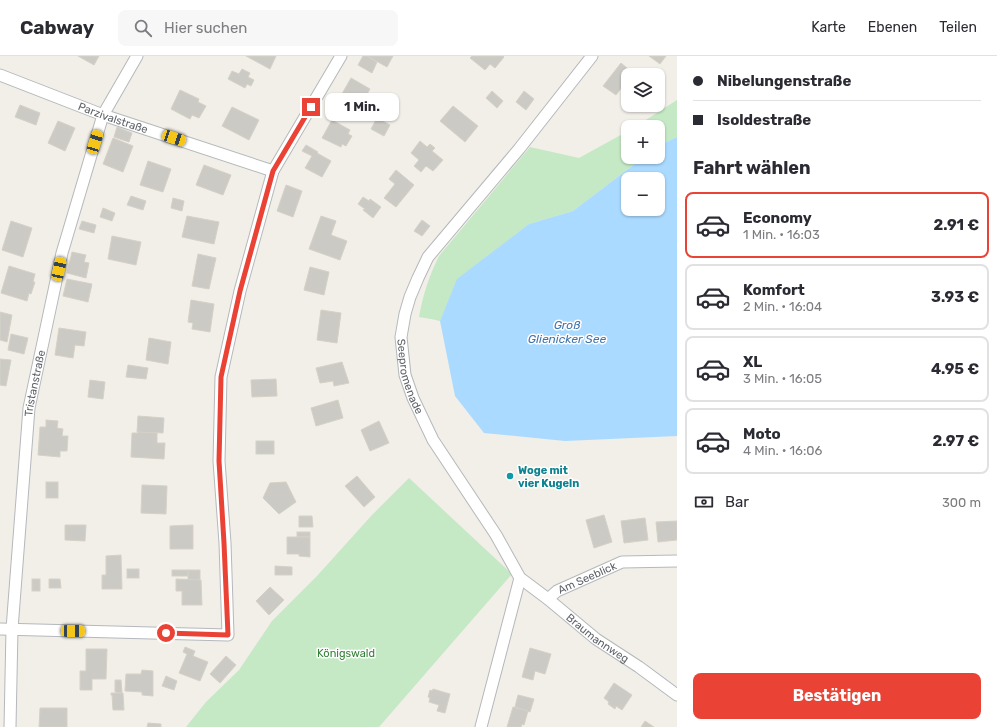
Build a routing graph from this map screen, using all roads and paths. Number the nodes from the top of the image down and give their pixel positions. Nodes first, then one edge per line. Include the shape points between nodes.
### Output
1 (137, 56) edge
2 (341, 56) edge
3 (592, 56) edge
4 (0, 75) edge
5 (103, 115) junction
6 (273, 171) junction
7 (677, 561) edge
8 (520, 578) junction
9 (548, 599) junction
10 (0, 629) edge
11 (12, 630) junction
12 (677, 696) edge
13 (10, 727) edge
14 (481, 727) edge

1 - 5 street, Tristanstraße
2 - 6 street
3 - 8 street, Seepromenade via 519,149 428,257 410,297 401,337 405,375 412,398 433,440 496,535
4 - 5 street, Parzivalstraße
5 - 6 street, Parzivalstraße
5 - 11 street, Tristanstraße via 62,253 29,408
6 - 11 street via 240,291 221,377 219,461 228,635
7 - 9 street, Am Seeblick via 622,562 557,591
8 - 9 street, Braumannweg
8 - 14 street
9 - 12 street, Braumannweg via 596,639
10 - 11 street
11 - 13 street, Tristanstraße

